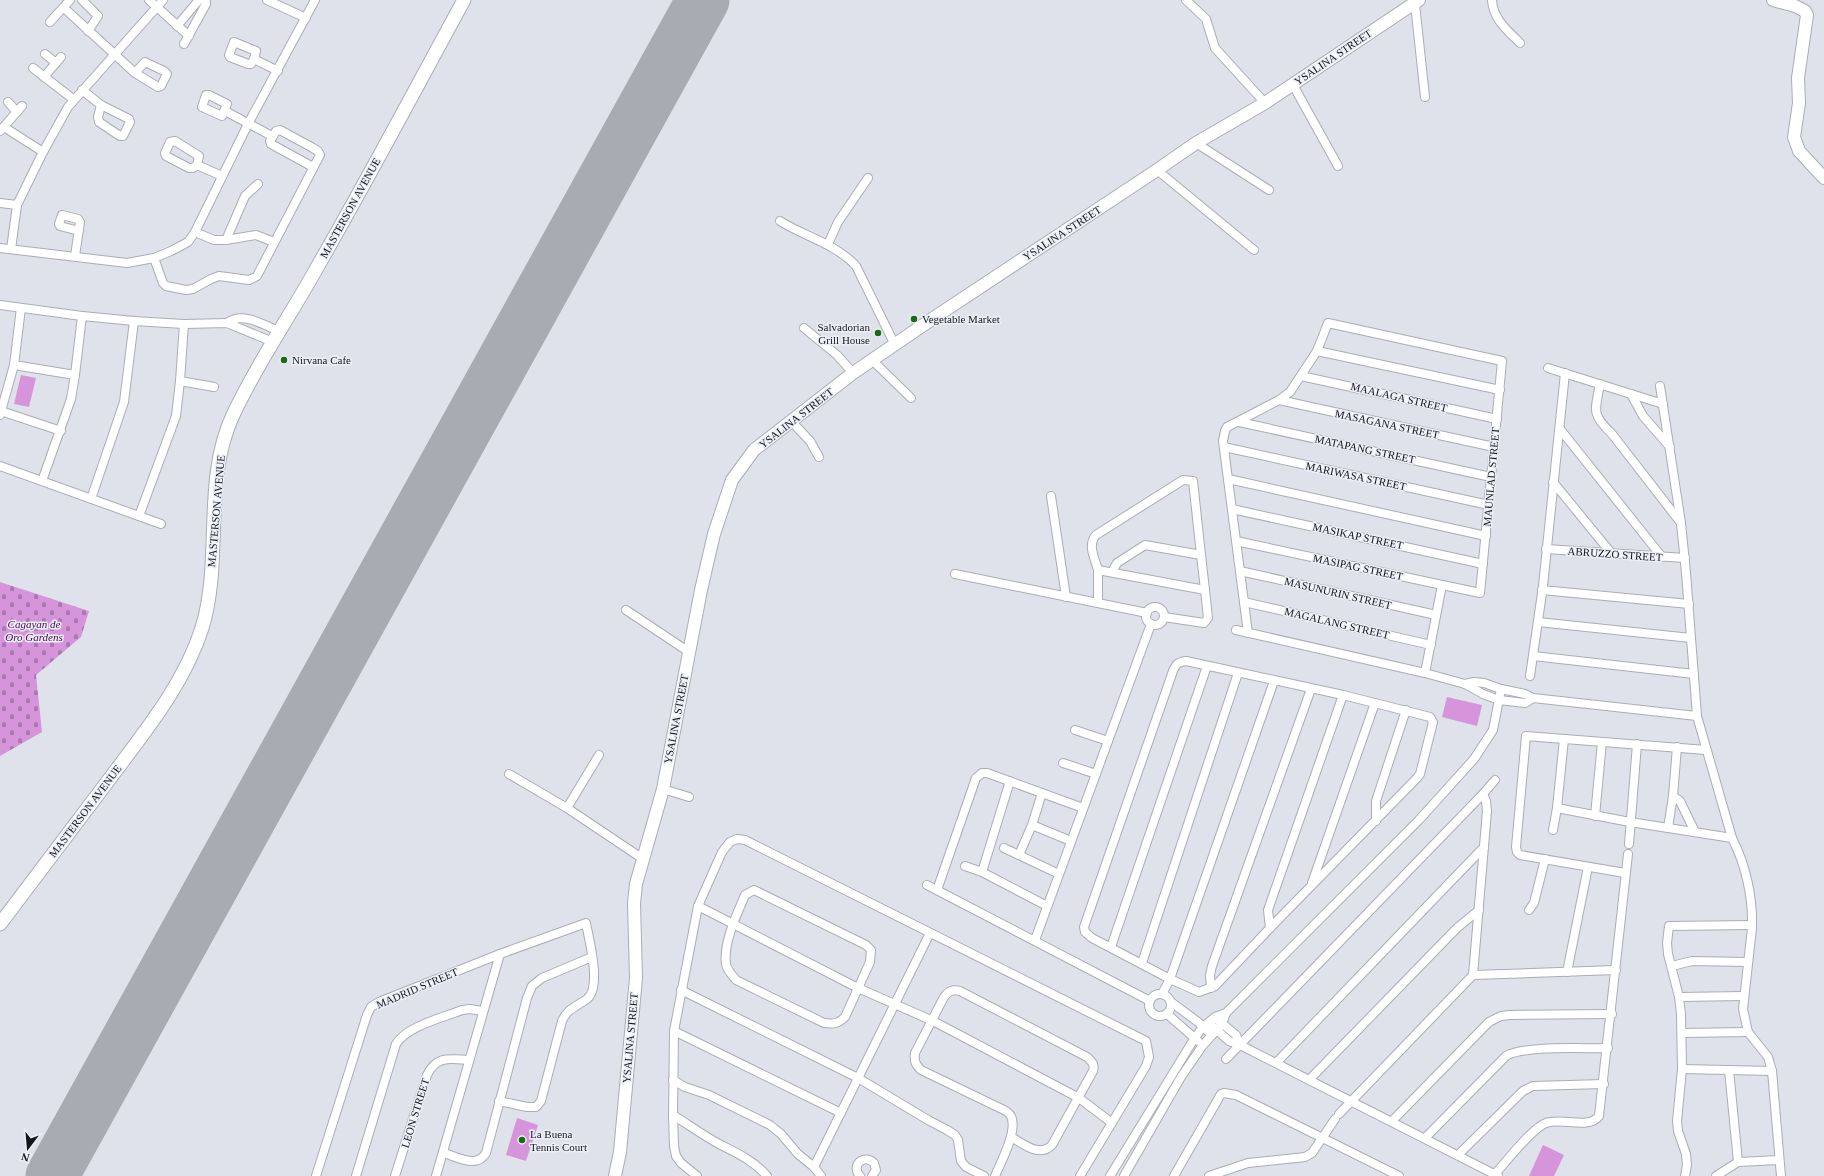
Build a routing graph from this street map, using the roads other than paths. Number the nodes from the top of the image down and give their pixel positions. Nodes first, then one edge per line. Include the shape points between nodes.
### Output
1 (70, 0) edge
2 (82, 0) edge
3 (149, 0) edge
4 (163, 0) edge
5 (199, 0) edge
6 (206, 0) edge
7 (268, 0) edge
8 (315, 0) edge
9 (464, 0) edge
10 (1186, 0) edge
11 (1492, 0) edge
12 (1772, 0) edge
13 (1417, 2) edge
14 (64, 8) junction
15 (156, 8) junction
16 (306, 18) junction
17 (50, 22) dead end
18 (177, 26) junction
19 (88, 31) junction
20 (189, 36) junction
21 (1520, 43) dead end
22 (184, 44) dead end
23 (45, 54) dead end
24 (114, 54) junction
25 (254, 59) dead end
26 (33, 68) dead end
27 (278, 71) junction
28 (135, 73) dead end
29 (44, 76) junction
30 (1293, 85) junction
31 (82, 90) junction
32 (1425, 97) dead end
33 (73, 99) junction
34 (8, 102) dead end
35 (1265, 103) junction
36 (102, 105) dead end
37 (225, 112) dead end
38 (248, 124) junction
39 (2, 129) edge
40 (272, 136) junction
41 (1196, 143) junction
42 (43, 152) junction
43 (197, 165) dead end
44 (1338, 166) dead end
45 (313, 167) junction
46 (1157, 170) junction
47 (222, 176) junction
48 (868, 178) dead end
49 (1824, 178) edge
50 (258, 184) dead end
51 (1269, 190) dead end
52 (0, 203) edge
53 (17, 205) junction
54 (780, 221) dead end
55 (79, 231) dead end
56 (195, 232) junction
57 (226, 240) junction
58 (274, 242) junction
59 (828, 244) junction
60 (0, 248) edge
61 (11, 249) junction
62 (1254, 250) dead end
63 (75, 256) junction
64 (154, 258) junction
65 (0, 304) edge
66 (21, 308) junction
67 (82, 316) junction
68 (134, 322) junction
69 (255, 322) junction
70 (227, 323) junction
71 (184, 324) junction
72 (804, 328) dead end
73 (250, 333) junction
74 (276, 337) junction
75 (895, 345) junction
76 (1317, 351) junction
77 (873, 361) junction
78 (14, 365) junction
79 (1548, 368) dead end
80 (853, 373) junction
81 (1565, 373) junction
82 (75, 375) junction
83 (1301, 376) junction
84 (180, 381) junction
85 (1600, 384) junction
86 (1660, 386) dead end
87 (214, 387) dead end
88 (1500, 390) junction
89 (1632, 394) junction
90 (911, 398) dead end
91 (1279, 400) junction
92 (1663, 404) junction
93 (1, 413) edge
94 (1497, 419) junction
95 (791, 421) junction
96 (1239, 422) junction
97 (1560, 429) junction
98 (61, 431) junction
99 (1224, 447) junction
100 (1494, 447) junction
101 (1670, 447) junction
102 (819, 457) dead end
103 (0, 466) edge
104 (1491, 477) junction
105 (1228, 479) junction
106 (42, 481) junction
107 (1553, 482) junction
108 (1051, 496) dead end
109 (92, 499) junction
110 (1489, 505) junction
111 (1232, 509) junction
112 (139, 516) junction
113 (1681, 523) junction
114 (162, 524) dead end
115 (1486, 536) junction
116 (1236, 541) junction
117 (1546, 549) junction
118 (1612, 554) junction
119 (1201, 555) junction
120 (1662, 557) junction
121 (1685, 558) junction
122 (1483, 564) junction
123 (1098, 570) junction
124 (1240, 571) junction
125 (1112, 572) junction
126 (955, 574) dead end
127 (1442, 585) junction
128 (1205, 590) junction
129 (1542, 590) junction
130 (1480, 593) joint
131 (1066, 597) junction
132 (1244, 602) junction
133 (1098, 603) junction
134 (1689, 604) junction
135 (626, 610) dead end
136 (1147, 613) junction
137 (1436, 615) junction
138 (1164, 617) junction
139 (1538, 622) junction
140 (1151, 624) junction
141 (1236, 630) dead end
142 (1248, 633) junction
143 (1691, 638) junction
144 (1430, 645) junction
145 (689, 652) junction
146 (1533, 656) junction
147 (1207, 666) junction
148 (1238, 673) junction
149 (1425, 674) junction
150 (1694, 674) junction
151 (1530, 676) dead end
152 (1274, 681) junction
153 (1465, 684) junction
154 (1311, 689) junction
155 (1501, 689) junction
156 (1343, 695) junction
157 (1533, 698) junction
158 (1499, 700) junction
159 (1375, 703) junction
160 (1406, 710) junction
161 (1697, 716) junction
162 (1076, 730) dead end
163 (1564, 738) junction
164 (1108, 741) junction
165 (1602, 742) junction
166 (1637, 744) junction
167 (1676, 748) junction
168 (1706, 750) junction
169 (599, 755) dead end
170 (1063, 764) dead end
171 (509, 774) dead end
172 (1096, 774) junction
173 (1495, 780) dead end
174 (1010, 781) junction
175 (663, 789) junction
176 (1042, 793) junction
177 (1483, 794) junction
178 (1674, 796) junction
179 (689, 798) dead end
180 (567, 808) junction
181 (1083, 808) junction
182 (1557, 808) junction
183 (1594, 816) junction
184 (1376, 821) junction
185 (1630, 822) junction
186 (1032, 825) junction
187 (1668, 828) junction
188 (1553, 830) dead end
189 (1695, 832) junction
190 (1732, 838) junction
191 (1071, 841) junction
192 (1629, 844) dead end
193 (1484, 847) junction
194 (1004, 848) dead end
195 (1019, 854) junction
196 (1628, 854) dead end
197 (643, 859) junction
198 (1545, 859) junction
199 (965, 866) dead end
200 (1588, 867) junction
201 (982, 872) junction
202 (1625, 873) junction
203 (1059, 874) junction
204 (927, 885) dead end
205 (1311, 886) junction
206 (937, 890) junction
207 (698, 906) junction
208 (1047, 906) junction
209 (1479, 910) junction
210 (1530, 910) dead end
211 (0, 924) edge
212 (733, 925) junction
213 (1752, 925) junction
214 (1270, 928) junction
215 (930, 933) junction
216 (1035, 940) junction
217 (1112, 947) junction
218 (500, 954) junction
219 (592, 958) junction
220 (1748, 962) junction
221 (1142, 963) junction
222 (1672, 966) junction
223 (1616, 970) junction
224 (1567, 972) junction
225 (1473, 975) junction
226 (1170, 979) junction
227 (858, 988) junction
228 (1211, 988) junction
229 (681, 990) junction
230 (1162, 994) junction
231 (1743, 996) junction
232 (1679, 997) junction
233 (1150, 1000) junction
234 (1171, 1002) junction
235 (896, 1003) junction
236 (482, 1011) junction
237 (1226, 1013) junction
238 (1167, 1014) junction
239 (1612, 1014) junction
240 (1216, 1017) junction
241 (932, 1020) junction
242 (1222, 1024) junction
243 (1205, 1025) junction
244 (674, 1031) junction
245 (1748, 1032) junction
246 (1214, 1033) junction
247 (1683, 1033) junction
248 (1194, 1039) junction
249 (1240, 1044) junction
250 (1203, 1045) junction
251 (1608, 1048) junction
252 (1226, 1059) dead end
253 (469, 1060) junction
254 (1276, 1063) junction
255 (1682, 1069) junction
256 (1729, 1070) junction
257 (1772, 1071) junction
258 (858, 1078) junction
259 (673, 1080) junction
260 (1309, 1080) junction
261 (1604, 1084) junction
262 (1080, 1098) junction
263 (499, 1101) junction
264 (1352, 1101) junction
265 (842, 1112) junction
266 (672, 1115) junction
267 (1392, 1122) junction
268 (1112, 1123) junction
269 (1011, 1137) junction
270 (1322, 1137) junction
271 (1425, 1138) junction
272 (444, 1153) junction
273 (1458, 1155) junction
274 (1779, 1160) junction
275 (1738, 1162) junction
276 (814, 1167) junction
277 (1497, 1175) edge
278 (316, 1176) edge
279 (356, 1176) edge
280 (395, 1176) edge
281 (436, 1176) edge
282 (616, 1176) edge
283 (697, 1176) edge
284 (768, 1176) edge
285 (821, 1176) edge
286 (860, 1176) edge
287 (872, 1176) edge
288 (984, 1176) edge
289 (995, 1176) edge
290 (1080, 1176) edge
291 (1110, 1176) edge
292 (1124, 1176) edge
293 (1174, 1176) edge
294 (1210, 1176) edge
295 (1399, 1176) edge
296 (1685, 1176) edge
297 (1716, 1176) edge
298 (1781, 1176) edge

1 - 14 street
2 - 19 street via 98,16
3 - 15 street
4 - 15 street
5 - 18 street
6 - 20 street
7 - 16 street
8 - 16 street
9 - 74 main road, MASTERSON AVENUE via 319,265
10 - 35 street via 1206,19 1215,48
11 - 21 street via 1492,9 1497,18
12 - 49 street via 1806,11 1794,137 1799,151
13 - 30 street, YSALINA STREET
13 - 32 street
14 - 17 street
14 - 19 street
15 - 18 street
15 - 24 street
16 - 27 street
18 - 20 street
19 - 24 street
20 - 22 street
23 - 29 street via 58,60
24 - 28 street
24 - 31 street
25 - 27 street
26 - 29 street
27 - 38 street
29 - 33 street
30 - 35 street, YSALINA STREET
30 - 44 street
31 - 33 street
31 - 36 street
33 - 42 street
34 - 39 street via 19,109
35 - 41 street, YSALINA STREET
37 - 38 street
38 - 40 street
38 - 47 street
39 - 42 street
40 - 45 street via 271,144
40 - 45 street via 280,130 318,151 320,155
41 - 46 street, YSALINA STREET
41 - 51 street
42 - 53 street
43 - 47 street
45 - 58 street
46 - 62 street
46 - 75 street, YSALINA STREET
47 - 56 street
48 - 59 street via 838,222
50 - 57 street via 245,196
52 - 53 street
53 - 61 street
54 - 59 street
55 - 63 street
56 - 57 street via 214,240
56 - 64 street via 182,246
57 - 58 street via 256,235
58 - 64 street via 254,278 249,280 219,276 186,290 164,286
59 - 75 street via 856,266
60 - 61 street
61 - 63 street
63 - 64 street via 127,263
65 - 66 street
66 - 67 street
66 - 78 street
67 - 68 street
67 - 82 street
68 - 71 street
68 - 109 street via 124,402
69 - 70 street via 241,317
69 - 73 street
69 - 74 street
70 - 71 street
70 - 73 street
71 - 84 street
72 - 80 street via 837,355
73 - 74 street
74 - 211 main road, MASTERSON AVENUE via 232,417 223,440 218,465 207,606 196,645 186,667 147,730
75 - 77 street, YSALINA STREET
76 - 83 street
76 - 88 street
76 - 88 street, MAUNLAD STREET via 1328,323 1502,361
77 - 80 street, YSALINA STREET
77 - 90 street
78 - 82 street
78 - 93 street
79 - 81 street
80 - 95 street, YSALINA STREET
81 - 85 street
81 - 97 street
82 - 98 street
83 - 91 street via 1290,392
83 - 94 street, MAALAGA STREET
84 - 87 street
84 - 112 street via 173,426
85 - 89 street
85 - 113 street via 1596,416
86 - 92 street
88 - 94 street, MAUNLAD STREET
89 - 92 street
89 - 101 street via 1643,416
91 - 96 street
91 - 100 street, MASAGANA STREET
92 - 101 street
93 - 98 street
94 - 100 street, MAUNLAD STREET
95 - 102 street via 810,441
95 - 145 street, YSALINA STREET via 754,450 732,480 714,534
96 - 99 street via 1231,424 1225,431
96 - 104 street, MATAPANG STREET
97 - 107 street
97 - 120 street
98 - 106 street
99 - 105 street
99 - 110 street, MARIWASA STREET
100 - 104 street, MAUNLAD STREET
101 - 113 street
103 - 106 street
104 - 110 street, MAUNLAD STREET
105 - 111 street
105 - 115 street
106 - 109 street
107 - 117 street
107 - 118 street
108 - 131 street
109 - 112 street
110 - 115 street, MAUNLAD STREET
111 - 116 street
111 - 122 street, MASIKAP STREET
112 - 114 street
113 - 121 street
115 - 122 street, MAUNLAD STREET
116 - 124 street
116 - 127 street, MASIPAG STREET
117 - 118 street, ABRUZZO STREET
117 - 129 street
118 - 120 street, ABRUZZO STREET
119 - 123 street via 1193,481 1183,480 1092,539 1091,548
119 - 125 street via 1145,545 1117,563
119 - 128 street
120 - 121 street, ABRUZZO STREET
121 - 134 street
122 - 130 street, MAUNLAD STREET
123 - 125 street
123 - 133 street
124 - 132 street
124 - 137 street, MASUNURIN STREET
125 - 128 street
126 - 131 street
127 - 130 street, MASIPAG STREET
127 - 137 street
128 - 138 street via 1208,618 1204,623
129 - 134 street
129 - 139 street
131 - 133 street
132 - 142 street
132 - 144 street, MAGALANG STREET
133 - 136 street
134 - 143 street
135 - 145 street
136 - 138 street via 1157,608 1162,611
136 - 140 street via 1147,619
137 - 144 street
138 - 140 street via 1160,624
139 - 143 street
139 - 146 street
140 - 164 street
141 - 142 street
142 - 149 street
143 - 150 street
144 - 149 street
145 - 175 street, YSALINA STREET
146 - 150 street
146 - 151 street
147 - 148 street
147 - 217 street
147 - 217 street via 1186,661 1176,665 1086,920 1085,932
148 - 152 street
148 - 221 street
149 - 153 street
150 - 161 street
152 - 154 street
152 - 226 street
153 - 155 street via 1484,683
153 - 158 street
154 - 156 street
154 - 228 street via 1212,966
155 - 157 street
155 - 158 street
156 - 159 street
156 - 214 street via 1268,910
157 - 158 street via 1525,703
157 - 161 street
158 - 237 street via 1493,730 1474,759 1419,820
159 - 160 street
159 - 205 street
160 - 184 street via 1376,801
160 - 184 street via 1432,719 1429,740 1419,776
161 - 168 street
162 - 164 street
163 - 165 street
163 - 182 street
163 - 198 street via 1526,736 1516,850 1520,855
164 - 172 street
165 - 166 street
165 - 183 street
166 - 167 street
166 - 185 street
167 - 168 street
167 - 178 street
168 - 190 street
169 - 180 street
170 - 172 street
171 - 180 street
172 - 181 street
173 - 177 street
174 - 176 street
174 - 201 street
174 - 206 street via 987,773 982,773 976,778
175 - 179 street
175 - 197 street, YSALINA STREET
176 - 181 street
176 - 186 street
177 - 193 street via 1487,810
177 - 249 street
178 - 187 street
178 - 189 street via 1683,806
180 - 197 street
181 - 191 street
182 - 183 street
182 - 188 street
183 - 185 street
184 - 205 street
185 - 187 street
185 - 192 street
186 - 191 street
186 - 195 street
187 - 189 street
189 - 190 street
190 - 213 street via 1746,873
191 - 203 street
193 - 209 street
193 - 254 street
194 - 195 street
195 - 203 street
196 - 202 street
197 - 282 street, YSALINA STREET via 634,894 636,978
198 - 200 street
198 - 210 street
199 - 201 street
200 - 202 street
200 - 224 street
201 - 208 street
202 - 223 street
203 - 208 street
204 - 206 street
205 - 214 street
206 - 216 street
207 - 212 street
207 - 215 street via 722,852 730,842 737,839 745,840
207 - 229 street
208 - 216 street
209 - 225 street
209 - 260 street via 1457,928
212 - 227 street
212 - 227 street via 726,964 736,980 824,1023 834,1024 845,1017
212 - 227 street via 745,895 754,890 866,945 871,950 870,962
213 - 220 street
213 - 222 street via 1669,926 1667,943
214 - 228 street
215 - 235 street
215 - 268 street via 1146,1041 1149,1057 1146,1066
216 - 233 street
217 - 221 street
218 - 219 street, MADRID STREET via 586,923
218 - 236 street
218 - 278 street, MADRID STREET via 371,1007
219 - 263 street via 550,974 532,986
219 - 263 street via 593,990 589,998 569,1010 562,1021 539,1105 527,1107
220 - 222 street via 1692,961
220 - 231 street
221 - 226 street
222 - 232 street
223 - 224 street
223 - 239 street
224 - 225 street
225 - 264 street
226 - 228 street via 1199,992
226 - 230 street
227 - 235 street
229 - 244 street
229 - 258 street
230 - 233 street via 1155,995
230 - 234 street
231 - 232 street
231 - 245 street via 1742,1009
232 - 247 street
233 - 238 street via 1153,1014
234 - 238 street via 1171,1009
234 - 243 street
235 - 241 street
235 - 258 street
236 - 253 street
236 - 279 street via 462,1010 410,1030 400,1037
237 - 240 street
237 - 242 street
238 - 248 street
239 - 251 street
239 - 267 street via 1501,1016 1489,1022
240 - 242 street
240 - 243 street
241 - 262 street
241 - 262 street via 944,997 950,991 960,991 1087,1057 1094,1067
241 - 269 street via 915,1053 916,1065 921,1070 1004,1110 1012,1119
242 - 246 street
242 - 249 street via 1236,1035
243 - 246 street
243 - 248 street
244 - 259 street
244 - 265 street
245 - 247 street
245 - 257 street via 1768,1057
246 - 249 street
246 - 250 street
247 - 255 street
248 - 250 street
248 - 291 street
249 - 252 street
249 - 254 street
250 - 292 street via 1181,1077
251 - 261 street
251 - 271 street via 1513,1052 1506,1056
253 - 272 street
253 - 280 street, LEON STREET via 441,1060 431,1067
254 - 260 street
255 - 256 street
255 - 296 street via 1677,1122 1686,1154
256 - 257 street
256 - 275 street
257 - 274 street
258 - 265 street
258 - 288 street via 955,1135 961,1161 966,1167
259 - 266 street
259 - 276 street via 770,1125
260 - 264 street
261 - 273 street via 1533,1086 1523,1091
261 - 277 street via 1601,1112 1597,1119 1586,1123 1546,1123 1536,1130
262 - 268 street
262 - 269 street via 1048,1150 1037,1151
263 - 272 street via 483,1158 478,1162 471,1162
264 - 267 street
264 - 270 street
265 - 276 street
266 - 283 street via 676,1156
266 - 284 street via 742,1154
267 - 271 street
268 - 290 street
269 - 289 street
270 - 293 street via 1236,1095 1224,1093 1221,1094
270 - 294 street via 1312,1153 1305,1157 1248,1163
270 - 295 street
271 - 273 street
272 - 281 street
273 - 277 street
274 - 275 street
274 - 298 street
275 - 297 street
276 - 285 street
286 - 287 street via 856,1166 864,1159 868,1159 874,1163 876,1170

